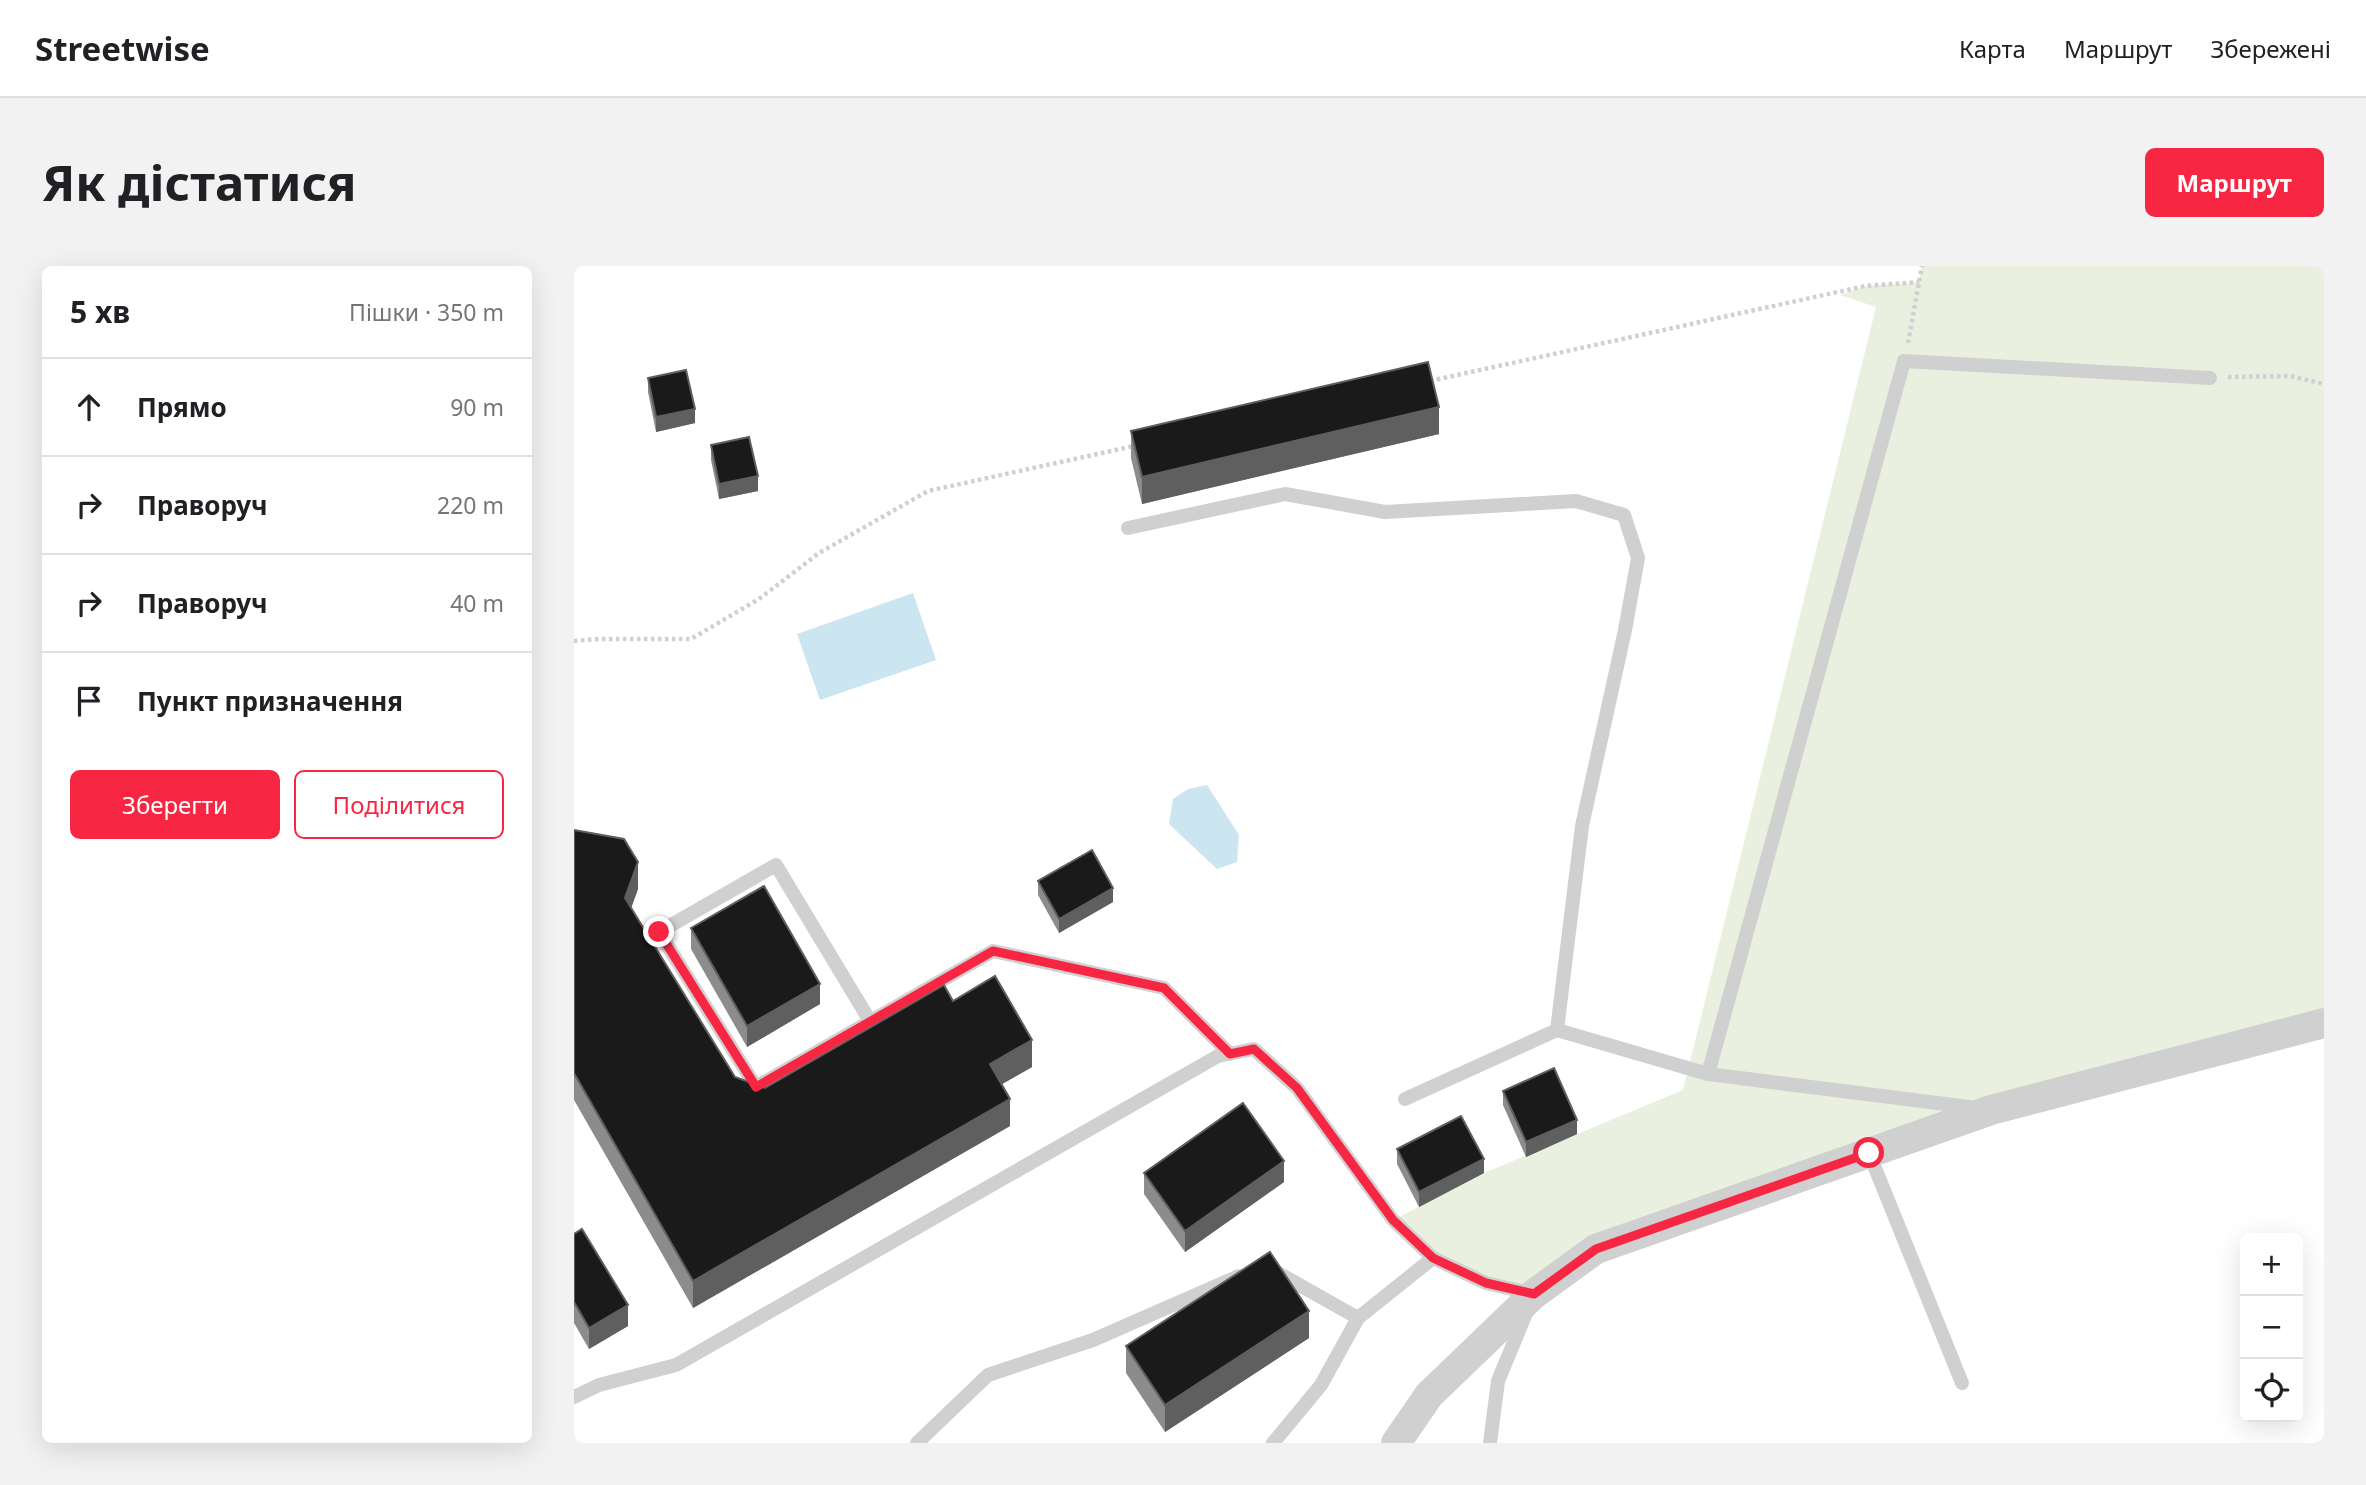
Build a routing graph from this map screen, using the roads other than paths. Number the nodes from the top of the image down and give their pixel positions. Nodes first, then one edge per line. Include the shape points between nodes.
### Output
1 (2210, 378) road end
2 (1128, 528) dead end
3 (870, 1021) junction
4 (2324, 1024) edge
5 (1557, 1030) junction
6 (1230, 1054) junction
7 (1707, 1074) junction
8 (1405, 1100) dead end
9 (1991, 1110) junction
10 (1869, 1153) junction
11 (1433, 1258) junction
12 (1534, 1294) junction
13 (1358, 1318) junction
14 (1962, 1384) dead end
15 (577, 1391) edge
16 (917, 1443) edge
17 (1273, 1443) edge
18 (1396, 1443) edge
19 (1490, 1443) edge

1 - 7 lane via 1904,361
2 - 5 lane via 1285,495 1385,512 1576,501 1624,515 1637,558 1582,825
3 - 3 lane via 756,1087 659,932 776,865
3 - 6 lane via 993,951 1164,988
4 - 9 street
5 - 7 lane
5 - 8 lane
6 - 11 lane via 1254,1049 1297,1088 1393,1220
6 - 15 lane via 1219,1056 676,1365
7 - 9 lane
9 - 10 street
10 - 12 street via 1596,1249
10 - 14 lane
11 - 12 lane via 1486,1283
11 - 13 lane
12 - 18 street via 1429,1395
12 - 19 lane via 1498,1381
13 - 16 lane via 1264,1266 1093,1340 988,1376
13 - 17 lane via 1321,1385

